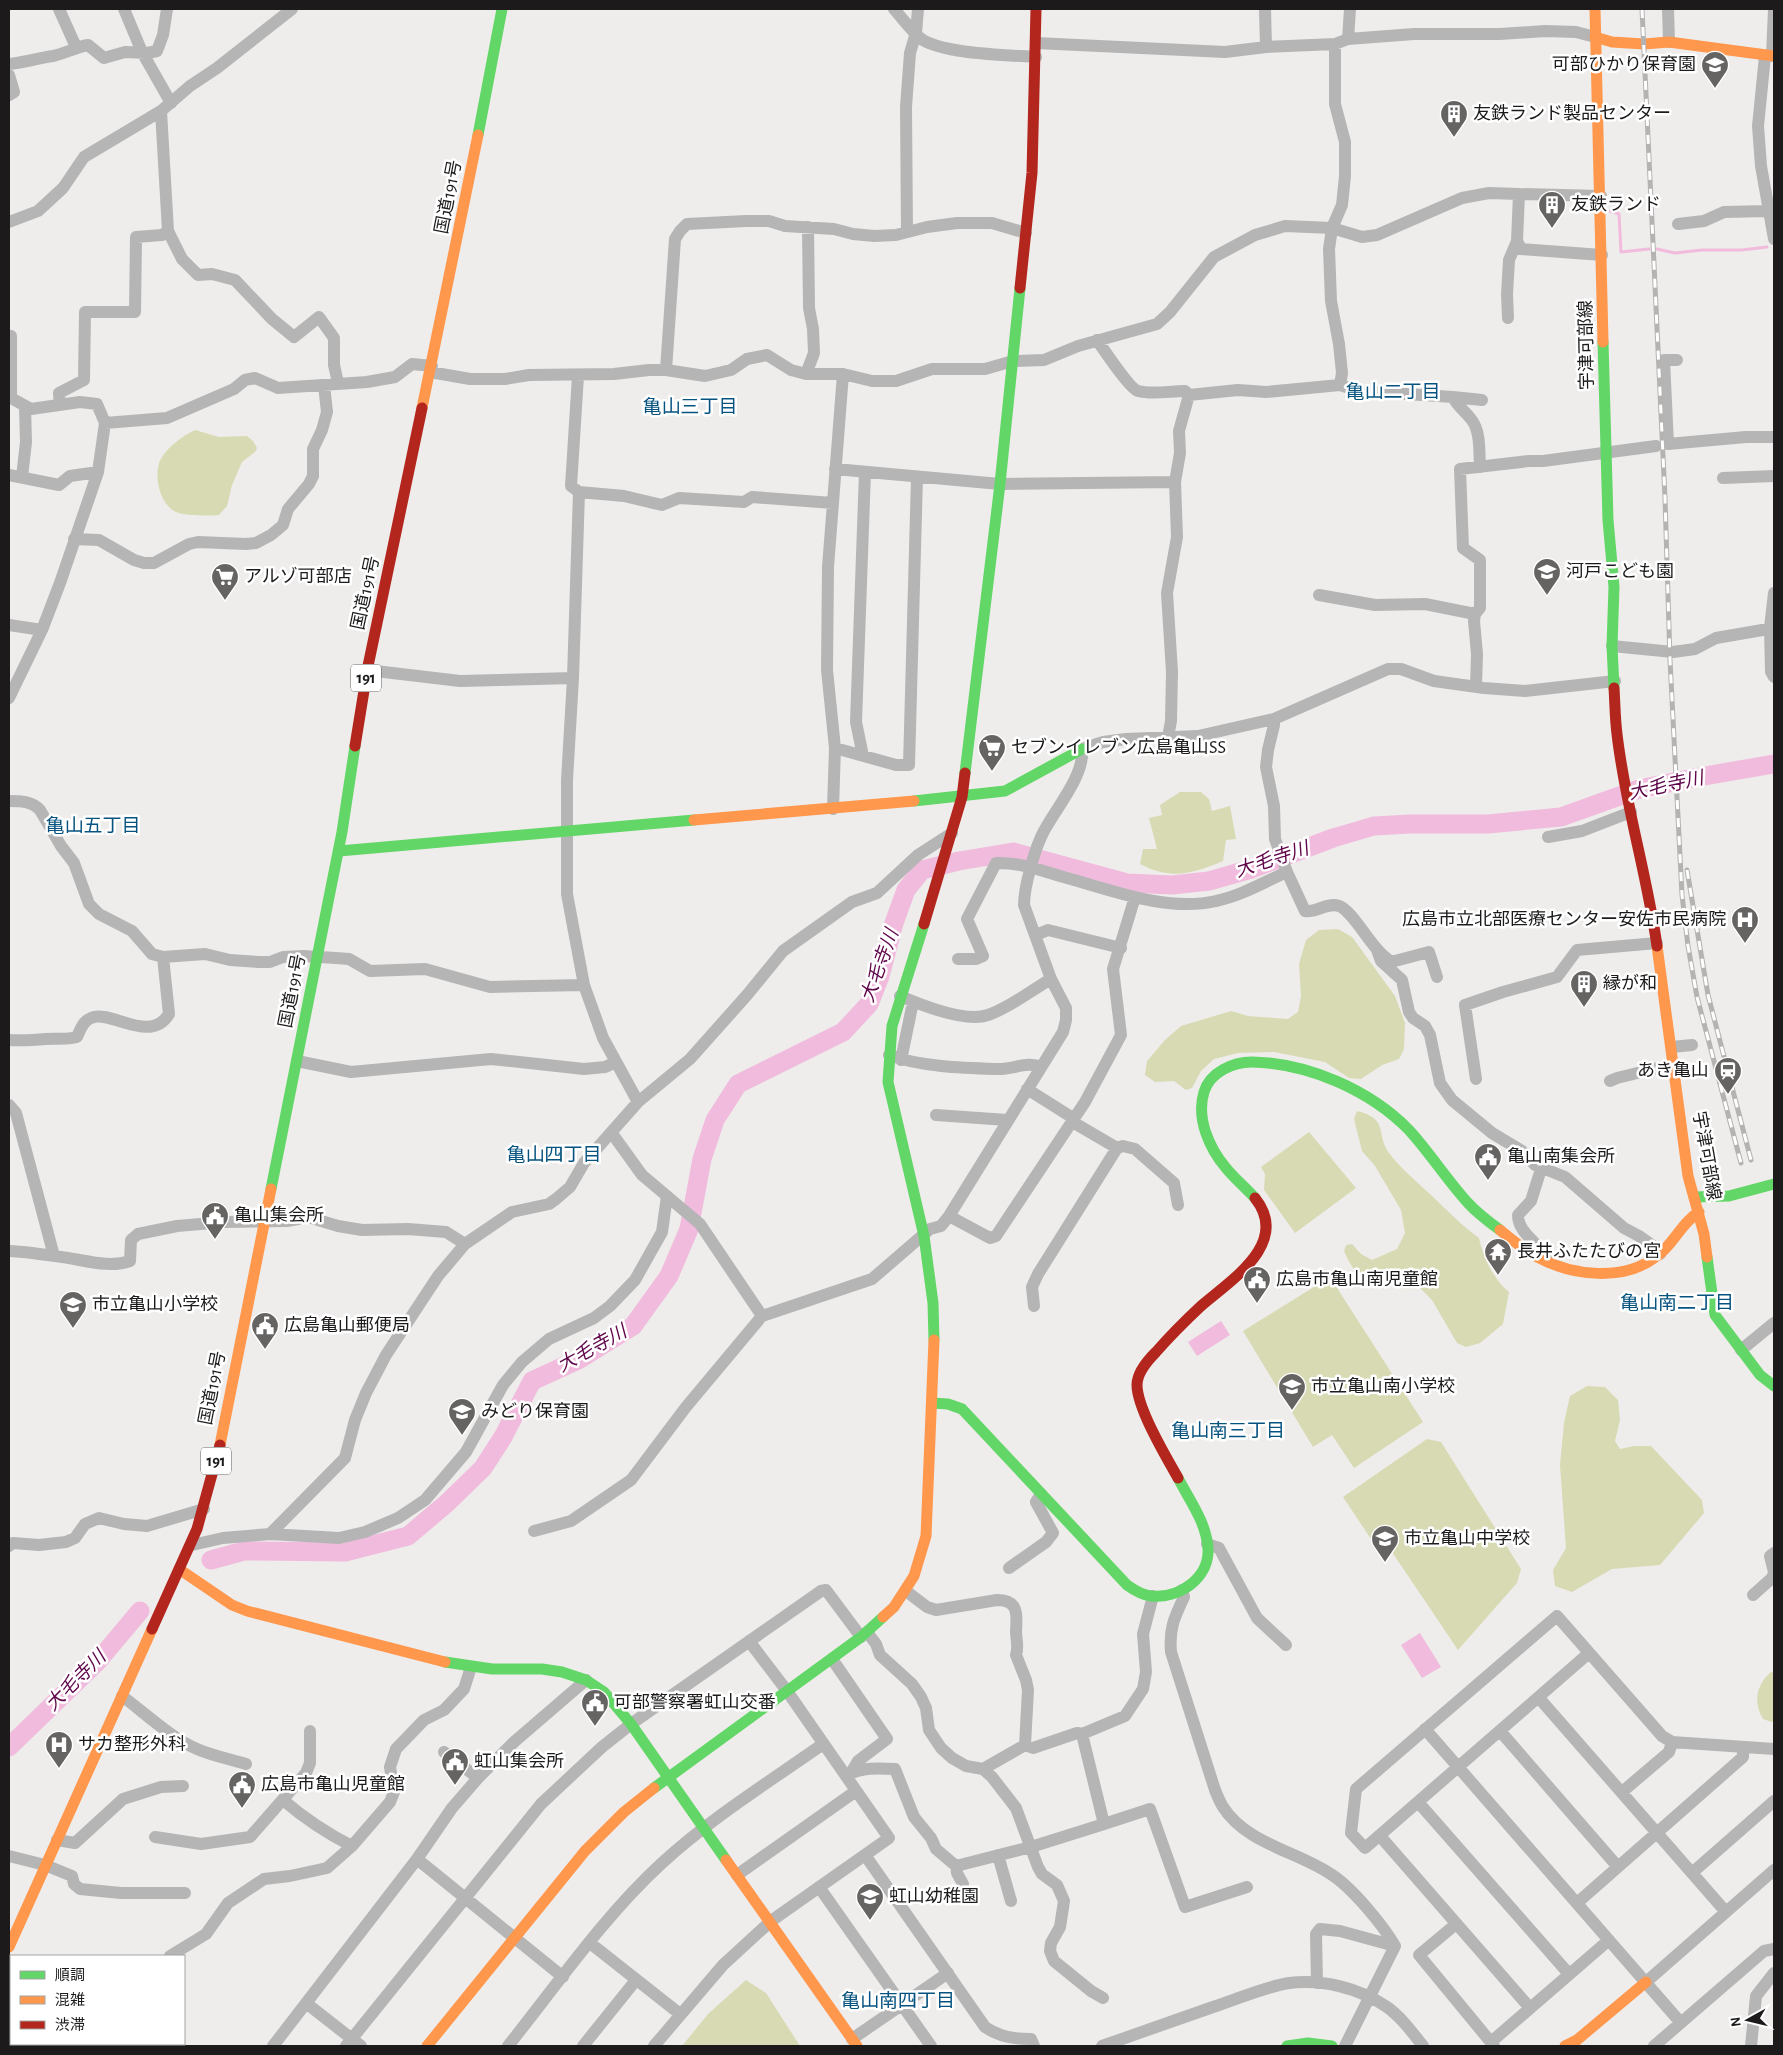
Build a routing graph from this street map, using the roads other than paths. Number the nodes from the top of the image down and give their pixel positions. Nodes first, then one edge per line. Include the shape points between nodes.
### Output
1 (59, 9) edge
2 (124, 9) edge
3 (167, 9) edge
4 (292, 9) edge
5 (502, 9) edge
6 (894, 9) edge
7 (918, 9) edge
8 (1036, 9) edge
9 (1265, 9) edge
10 (1350, 9) edge
11 (1595, 9) edge
12 (1668, 9) edge
13 (1774, 9) edge
14 (916, 33) junction
15 (1595, 37) junction
16 (1348, 40) junction
17 (1669, 42) junction
18 (1036, 43) junction
19 (1335, 44) junction
20 (1266, 46) junction
21 (76, 47) junction
22 (142, 52) junction
23 (1770, 56) edge
24 (1036, 57) junction
25 (9, 64) edge
26 (9, 75) edge
27 (9, 95) edge
28 (166, 107) junction
29 (1519, 194) junction
30 (1601, 196) junction
31 (1769, 211) junction
32 (9, 222) edge
33 (1678, 224) dead end
34 (808, 227) junction
35 (1332, 228) junction
36 (168, 231) junction
37 (908, 232) junction
38 (1026, 233) junction
39 (1774, 239) edge
40 (1516, 242) junction
41 (1602, 255) junction
42 (1508, 318) dead end
43 (9, 336) edge
44 (1097, 340) junction
45 (1677, 360) dead end
46 (1013, 361) junction
47 (431, 369) junction
48 (666, 370) junction
49 (806, 374) junction
50 (842, 374) junction
51 (578, 376) junction
52 (338, 383) junction
53 (324, 385) junction
54 (1340, 385) junction
55 (1189, 395) junction
56 (1452, 397) junction
57 (1482, 400) dead end
58 (60, 405) junction
59 (25, 406) junction
60 (105, 423) junction
61 (1774, 437) edge
62 (1656, 446) dead end
63 (1607, 453) junction
64 (1480, 467) junction
65 (835, 469) junction
66 (98, 472) junction
67 (865, 472) junction
68 (9, 475) edge
69 (1774, 476) edge
70 (22, 477) junction
71 (917, 477) junction
72 (1723, 478) dead end
73 (1176, 482) junction
74 (1000, 484) junction
75 (579, 492) junction
76 (833, 503) junction
77 (74, 539) junction
78 (1774, 593) edge
79 (1319, 595) dead end
80 (1475, 614) junction
81 (9, 625) edge
82 (1772, 628) edge
83 (42, 630) junction
84 (1612, 646) junction
85 (367, 670) junction
86 (1774, 677) edge
87 (573, 678) junction
88 (1614, 681) junction
89 (1476, 686) junction
90 (9, 698) edge
91 (1274, 719) junction
92 (1168, 737) junction
93 (835, 748) junction
94 (1082, 749) junction
95 (863, 756) junction
96 (1634, 769) dead end
97 (962, 797) junction
98 (9, 801) edge
99 (833, 809) junction
100 (1634, 810) junction
101 (567, 833) junction
102 (951, 837) junction
103 (1548, 837) dead end
104 (340, 851) junction
105 (1033, 865) junction
106 (1286, 870) junction
107 (1135, 897) junction
108 (1036, 936) junction
109 (1657, 943) junction
110 (1121, 948) junction
111 (1377, 950) junction
112 (318, 956) junction
113 (163, 957) junction
114 (958, 959) dead end
115 (1437, 977) dead end
116 (1051, 979) junction
117 (584, 985) junction
118 (900, 996) junction
119 (913, 1002) junction
120 (9, 1040) edge
121 (1692, 1045) dead end
122 (1672, 1047) junction
123 (895, 1057) junction
124 (297, 1061) junction
125 (616, 1062) junction
126 (1674, 1064) junction
127 (1041, 1067) junction
128 (1476, 1079) dead end
129 (1610, 1081) dead end
130 (1027, 1089) junction
131 (638, 1102) junction
132 (9, 1105) edge
133 (936, 1115) dead end
134 (1073, 1118) junction
135 (1007, 1120) junction
136 (611, 1132) junction
137 (1117, 1148) junction
138 (1541, 1168) junction
139 (1774, 1184) edge
140 (1694, 1196) junction
141 (670, 1199) junction
142 (1178, 1205) dead end
143 (1699, 1212) junction
144 (950, 1216) junction
145 (265, 1221) junction
146 (924, 1236) junction
147 (465, 1244) junction
148 (9, 1251) edge
149 (1660, 1254) junction
150 (54, 1256) junction
151 (1549, 1262) junction
152 (1034, 1306) dead end
153 (762, 1316) junction
154 (1774, 1323) edge
155 (1741, 1350) junction
156 (1774, 1386) edge
157 (932, 1402) junction
158 (1041, 1494) junction
159 (204, 1509) junction
160 (534, 1531) dead end
161 (270, 1534) junction
162 (1207, 1544) junction
163 (192, 1545) junction
164 (9, 1546) edge
165 (1774, 1553) edge
166 (1009, 1568) dead end
167 (179, 1569) junction
168 (1774, 1572) edge
169 (1182, 1590) junction
170 (906, 1591) junction
171 (1752, 1594) dead end
172 (1153, 1596) junction
173 (864, 1635) junction
174 (749, 1641) junction
175 (1286, 1645) dead end
176 (1589, 1653) junction
177 (832, 1659) junction
178 (471, 1667) junction
179 (586, 1680) junction
180 (787, 1691) junction
181 (122, 1696) junction
182 (1539, 1698) junction
183 (631, 1724) junction
184 (1425, 1729) junction
185 (310, 1731) dead end
186 (1500, 1731) junction
187 (1082, 1734) junction
188 (1672, 1742) junction
189 (823, 1744) junction
190 (1024, 1745) junction
191 (1743, 1748) junction
192 (1774, 1749) edge
193 (444, 1752) dead end
194 (246, 1764) dead end
195 (1458, 1767) junction
196 (983, 1769) junction
197 (848, 1774) junction
198 (668, 1776) junction
199 (478, 1778) junction
200 (183, 1786) dead end
201 (856, 1791) junction
202 (1622, 1792) junction
203 (283, 1800) junction
204 (1774, 1801) edge
205 (1418, 1802) junction
206 (1104, 1824) junction
207 (704, 1828) junction
208 (1657, 1832) junction
209 (1380, 1836) junction
210 (155, 1837) dead end
211 (57, 1840) junction
212 (352, 1846) junction
213 (1031, 1847) junction
214 (866, 1855) junction
215 (998, 1855) junction
216 (9, 1856) edge
217 (416, 1859) junction
218 (45, 1865) junction
219 (956, 1866) junction
220 (1618, 1867) junction
221 (1774, 1870) edge
222 (1693, 1872) junction
223 (737, 1875) junction
224 (963, 1884) dead end
225 (819, 1887) junction
226 (1247, 1887) dead end
227 (185, 1893) dead end
228 (464, 1898) junction
229 (1011, 1901) dead end
230 (1577, 1903) junction
231 (1726, 1912) junction
232 (770, 1921) junction
233 (1456, 1924) junction
234 (514, 1938) junction
235 (1609, 1940) junction
236 (590, 1943) junction
237 (1395, 1946) junction
238 (9, 1947) edge
239 (1774, 1949) edge
240 (172, 1955) edge
241 (948, 1973) junction
242 (1774, 1973) edge
243 (1569, 1974) junction
244 (563, 1977) junction
245 (636, 1980) junction
246 (1646, 1982) junction
247 (1317, 1983) junction
248 (1103, 1998) dead end
249 (1370, 1998) junction
250 (306, 2003) junction
251 (902, 2004) junction
252 (1530, 2008) junction
253 (680, 2014) junction
254 (1681, 2022) junction
255 (855, 2043) edge
256 (353, 2044) edge
257 (1492, 2044) edge
258 (272, 2046) edge
259 (427, 2046) edge
260 (508, 2046) edge
261 (582, 2046) edge
262 (654, 2046) edge
263 (931, 2046) edge
264 (1034, 2046) edge
265 (1102, 2046) edge
266 (1287, 2046) edge
267 (1332, 2046) edge
268 (1346, 2046) edge
269 (1423, 2046) edge
270 (1565, 2046) edge
271 (1654, 2046) edge
272 (1751, 2046) edge

1 - 21 street
2 - 22 street
3 - 22 street via 163,35 156,51
4 - 28 street
5 - 47 main road, 国道191号 / 191
6 - 14 street
7 - 14 street
8 - 18 main road
9 - 20 street
10 - 16 street
11 - 15 main road, 宇津可部線
12 - 17 street
13 - 23 street
14 - 24 street via 932,44 973,53
14 - 37 street via 910,53 906,107
15 - 16 street via 1576,32 1545,31 1414,34
15 - 17 main road via 1612,42
15 - 30 main road, 宇津可部線
16 - 19 street
17 - 23 main road
18 - 20 street via 1225,52
18 - 24 main road
19 - 20 street
19 - 35 street via 1335,104 1345,142 1345,176 1342,205
21 - 22 street via 88,45 104,58 125,52
21 - 25 street via 26,63
22 - 28 street
23 - 31 street via 1758,126
24 - 38 main road via 1032,173
26 - 27 street via 14,92
28 - 32 street via 84,157 63,188 38,212
28 - 36 street
29 - 30 street
29 - 35 street via 1489,193 1462,198 1377,235 1362,237
29 - 40 street
30 - 41 main road, 宇津可部線
31 - 33 street via 1724,212 1704,221
31 - 39 street
34 - 37 street via 874,236
34 - 48 street via 746,221 687,224 680,230 675,239
34 - 49 street via 814,353
35 - 44 street via 1285,226 1255,235 1214,257 1157,324
35 - 54 street via 1330,282 1342,373
36 - 52 street via 182,259 198,274 235,280 294,337 319,317 334,338
36 - 58 street via 162,235 136,237 135,312 85,312 84,380 59,393
37 - 38 street via 957,223 992,222
38 - 46 main road
40 - 41 street via 1522,249
40 - 42 street via 1509,260
41 - 63 main road, 宇津可部線
43 - 59 street via 11,398
44 - 46 street via 1044,360
44 - 55 street via 1129,385 1137,391 1185,391
45 - 61 street via 1664,360 1668,444
46 - 50 street via 985,369 932,369 896,382 872,381
46 - 74 main road
47 - 51 street via 470,379
47 - 52 street via 412,364 395,377
47 - 85 main road, 国道191号 / 191
48 - 49 street via 705,376 731,370 747,359 767,355 791,370
48 - 51 street
49 - 50 street
50 - 65 street
51 - 75 street via 570,486
52 - 53 street
53 - 60 street via 278,388 255,378 167,418
53 - 77 street via 327,412 313,449 313,476 288,509 283,525 271,535 256,543 189,544 154,563 134,560 99,540
54 - 55 street
54 - 56 street via 1359,391
55 - 73 street via 1179,430
56 - 57 street
56 - 64 street via 1476,428
58 - 59 street via 31,409
58 - 60 street via 96,404
59 - 70 street via 26,442
60 - 66 street
62 - 63 street
63 - 64 street
63 - 84 main road, 宇津可部線 via 1614,587
64 - 80 street via 1460,469 1463,548 1480,560 1480,608
65 - 67 street
65 - 76 street
66 - 70 street via 70,476 59,485
66 - 77 street
67 - 71 street
67 - 95 street via 856,722
68 - 70 street
69 - 72 street
71 - 74 street
71 - 95 street via 909,765
73 - 74 street
73 - 92 street via 1177,537 1167,593 1172,672
74 - 97 main road
75 - 76 street via 624,496 662,505 679,498 744,502 752,497
75 - 87 street
76 - 93 street via 828,567 828,670
77 - 83 street
78 - 82 street
79 - 80 street via 1375,605 1425,604
80 - 89 street
81 - 83 street
82 - 84 street via 1716,638 1695,649 1673,652
82 - 86 street via 1771,672
83 - 90 street
84 - 88 main road, 宇津可部線
85 - 87 street via 460,681
85 - 104 main road, 国道191号 / 191
87 - 101 street
88 - 89 street via 1525,691
88 - 96 main road, 宇津可部線
88 - 100 main road, 宇津可部線 via 1617,734 1625,782
89 - 91 street via 1388,669
91 - 92 street via 1198,736
91 - 106 street via 1266,767 1274,806 1275,839
92 - 94 street via 1103,742
93 - 95 street
93 - 99 street
94 - 97 main road via 1005,791
94 - 105 street via 1083,759 1041,838
97 - 99 main road
97 - 102 main road
98 - 113 street via 22,801 40,810 74,863 89,904 99,914 132,931 152,954
99 - 101 main road
100 - 103 street via 1582,831
100 - 109 main road, 宇津可部線
101 - 104 main road
101 - 117 street via 567,894
102 - 118 main road
102 - 131 street via 918,855 877,893 852,902 783,951 690,1059
104 - 112 main road, 国道191号 / 191
105 - 107 street
105 - 108 street via 1024,892 1024,905
105 - 114 street via 996,863 967,919 983,956
106 - 107 street via 1216,902 1187,904
106 - 111 street via 1305,911 1339,906
107 - 110 street
108 - 110 street via 1048,930
108 - 116 street
109 - 122 main road, 宇津可部線
109 - 128 street via 1577,950 1557,977 1465,1005
110 - 134 street via 1113,969 1121,1035
111 - 115 street via 1391,962 1429,952
111 - 138 street via 1381,961 1402,980 1409,1012 1430,1035 1444,1091 1480,1124 1522,1151
112 - 113 street via 283,957 270,962 230,960 205,954
112 - 117 street via 349,959 370,971 425,969 490,987
112 - 124 main road, 国道191号 / 191
113 - 120 street via 169,1014 165,1020 144,1027 98,1017 81,1026 77,1037 29,1042
116 - 119 street via 986,1016 933,1010
116 - 127 street via 1066,1008 1066,1020 1063,1032
117 - 125 street via 603,1038
118 - 119 street
118 - 123 main road via 892,1026
119 - 123 street
121 - 122 street
122 - 126 main road, 宇津可部線
123 - 127 street via 908,1062 1002,1069 1034,1064
123 - 146 main road via 888,1082
124 - 125 street via 351,1072 491,1060 584,1069 604,1068
124 - 145 main road, 国道191号 / 191
125 - 131 street
126 - 129 street
126 - 140 main road, 宇津可部線 via 1688,1176
127 - 130 street
130 - 134 street
130 - 135 street
131 - 136 street
132 - 150 street via 16,1113
133 - 135 street
134 - 137 street via 1076,1124
134 - 144 street via 996,1236 990,1238
135 - 144 street
136 - 141 street via 642,1175
136 - 147 street via 584,1163 570,1187 556,1199 549,1204 512,1212
137 - 142 street via 1136,1149 1174,1184
137 - 152 street via 1038,1274 1032,1287
138 - 149 street via 1565,1177
138 - 151 street via 1531,1202 1518,1215 1518,1222 1545,1252
139 - 140 main road via 1729,1196
140 - 143 main road, 宇津可部線
141 - 153 street via 700,1224
141 - 161 street via 662,1232 635,1280 594,1318 549,1339 522,1362 503,1385 466,1452 425,1500 398,1518 365,1532 339,1538
143 - 149 main road via 1690,1217
143 - 155 main road, 宇津可部線 via 1716,1315
144 - 146 street
145 - 147 street via 308,1217 362,1230 446,1232
145 - 150 street via 178,1226 138,1234 131,1240 130,1261 120,1265
145 - 159 main road, 国道191号 / 191
146 - 153 street via 872,1280
146 - 157 main road via 933,1303 935,1354
147 - 161 street via 438,1276 386,1355 366,1392 345,1458
148 - 150 street
149 - 151 main road via 1628,1272 1612,1274 1587,1272
151 - 162 main road via 1529,1252 1482,1216 1402,1124 1373,1101 1318,1074 1245,1061 1232,1064 1210,1079 1202,1101 1205,1129 1226,1168 1262,1209 1267,1229 1257,1254 1156,1350 1140,1372 1137,1384 1142,1407 1204,1527
153 - 160 street via 686,1407 631,1480 571,1521
154 - 155 street
155 - 156 main road, 宇津可部線 via 1760,1375
157 - 158 main road via 962,1409
157 - 170 main road via 926,1536
158 - 166 street via 1036,1502 1053,1533 1046,1542
158 - 172 main road via 1127,1585
159 - 163 main road, 国道191号 / 191
159 - 164 street via 147,1526 99,1518 85,1524 75,1538 66,1542
161 - 163 street via 223,1538
162 - 169 main road via 1207,1561 1202,1571 1192,1584
162 - 175 street via 1219,1548 1257,1618
163 - 167 main road, 国道191号 / 191
165 - 168 street via 1770,1556
167 - 178 main road via 232,1605 247,1611 434,1661
167 - 181 main road, 国道191号 / 191
168 - 171 street via 1772,1578
169 - 172 main road
169 - 237 street via 1184,1597 1170,1636 1171,1652 1223,1807 1252,1834 1330,1873 1388,1934
170 - 173 main road
170 - 190 street via 936,1610 997,1600 1011,1603 1018,1617 1016,1655 1028,1690
172 - 187 street via 1144,1634 1146,1672 1143,1689 1125,1716
173 - 174 street via 826,1590
173 - 177 main road
173 - 196 street via 876,1644 880,1655 912,1684 921,1697 929,1730 941,1748 966,1766
174 - 180 street
174 - 183 street
176 - 182 street
176 - 184 street via 1557,1616
176 - 188 street via 1662,1736
177 - 180 main road
177 - 197 street via 887,1739 858,1761
178 - 179 main road via 542,1669
178 - 212 street via 464,1689 444,1710 424,1720 396,1749 390,1767 394,1792 390,1802
179 - 183 main road via 604,1692
179 - 199 street
180 - 189 street
180 - 198 main road
181 - 194 street via 167,1732 197,1749
181 - 211 main road, 国道191号 / 191
182 - 186 street
182 - 202 street
183 - 198 main road
183 - 228 street via 541,1804
184 - 195 street
184 - 209 street via 1356,1789 1351,1833 1365,1848
185 - 203 street via 310,1763 306,1773
186 - 195 street
186 - 220 street
187 - 190 street via 1033,1748
187 - 206 street
188 - 191 street
188 - 202 street via 1669,1752
189 - 197 street
189 - 207 street
190 - 196 street
191 - 192 street
191 - 208 street via 1743,1757
193 - 199 street
195 - 205 street
195 - 230 street
196 - 213 street via 1016,1808
197 - 201 street
197 - 219 street via 872,1768 895,1769 914,1817 936,1849
198 - 207 main road
198 - 234 main road via 624,1812 585,1851
199 - 217 street
200 - 211 street via 161,1787 123,1799 75,1843
201 - 214 street via 889,1838
201 - 223 street
202 - 208 street
203 - 210 street via 250,1837 201,1844
203 - 212 street
204 - 222 street
205 - 209 street
205 - 243 street
206 - 213 street
206 - 226 street via 1150,1809 1184,1907
207 - 223 main road
207 - 236 street via 642,1882
208 - 220 street
208 - 222 street
209 - 233 street
211 - 218 main road, 国道191号 / 191
212 - 240 street via 327,1868 264,1879 228,1903 206,1934
213 - 215 street
213 - 248 street via 1042,1874 1057,1885 1064,1901 1060,1927 1051,1944 1054,1960
214 - 225 street
214 - 241 street
215 - 219 street
215 - 229 street
216 - 218 street
217 - 228 street
217 - 250 street
218 - 227 street via 72,1876 80,1889
218 - 238 main road, 国道191号 / 191
219 - 224 street
220 - 230 street
221 - 231 street
222 - 231 street
223 - 232 main road
225 - 232 street
225 - 251 street
228 - 234 street
228 - 256 street
230 - 235 street
231 - 246 street
232 - 253 street
232 - 255 main road
233 - 252 street
233 - 257 street via 1419,1955
234 - 244 street
234 - 259 main road
235 - 243 street
235 - 246 street
236 - 244 street
236 - 245 street
237 - 247 street via 1320,1929 1316,1934
237 - 249 street
239 - 254 street via 1764,1951
241 - 251 street
241 - 264 street via 985,2027 997,2035 1031,2039
242 - 272 street via 1756,1996
243 - 252 street
244 - 260 street
245 - 253 street
245 - 261 street
246 - 254 street
246 - 270 main road via 1577,2040
247 - 249 street via 1355,1990
247 - 265 street via 1288,1984 1260,1990
249 - 268 street
249 - 269 street via 1387,2007 1408,2026
250 - 256 street
250 - 258 street
251 - 255 street
251 - 263 street
252 - 257 street
253 - 262 street
254 - 271 street
266 - 267 main road via 1308,2043

